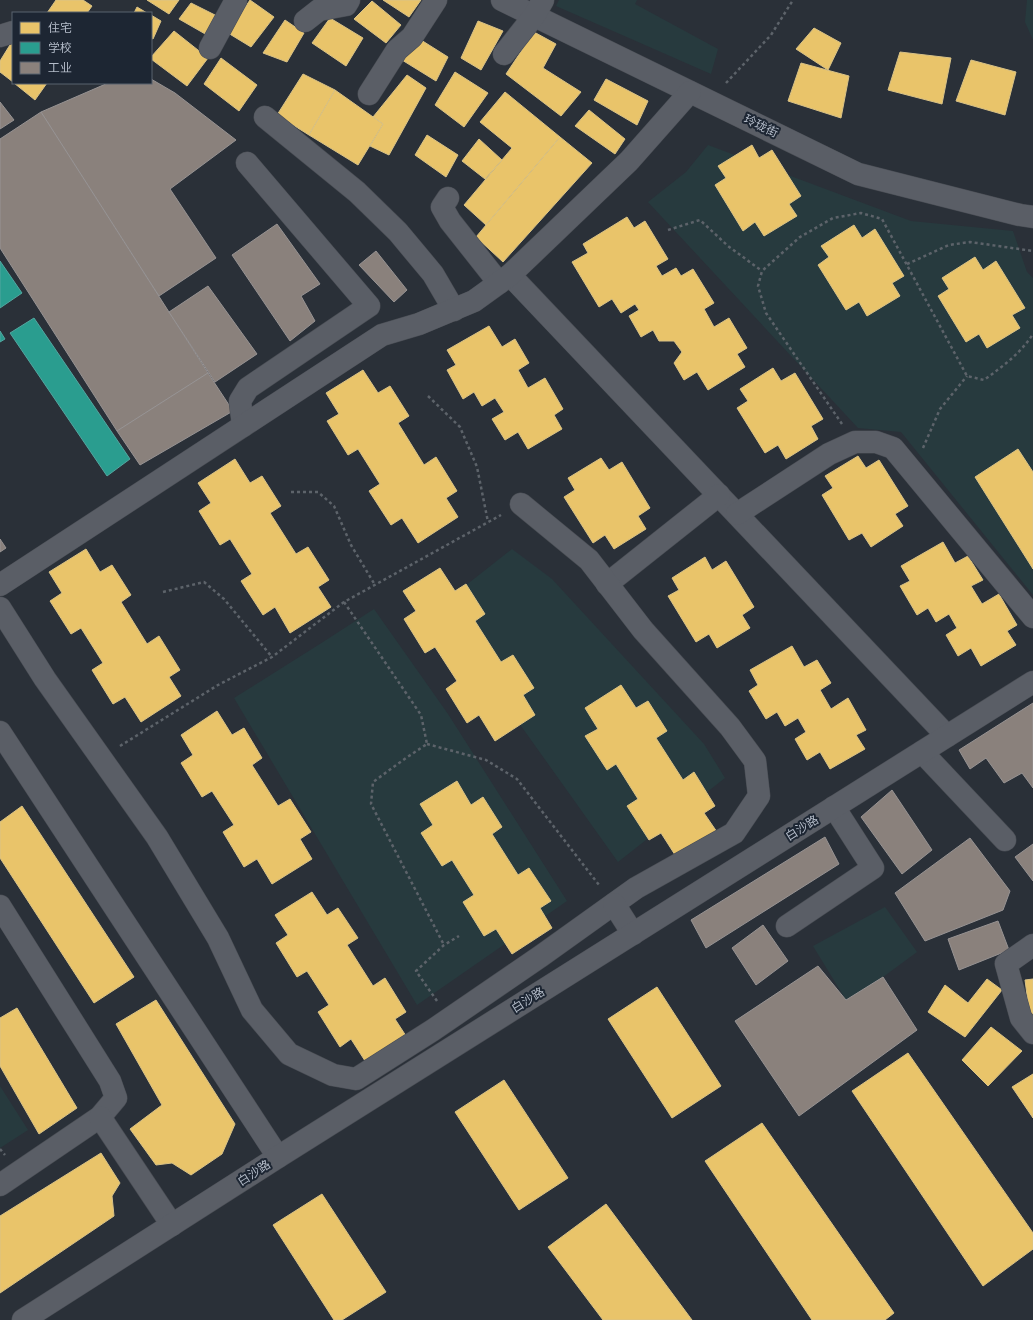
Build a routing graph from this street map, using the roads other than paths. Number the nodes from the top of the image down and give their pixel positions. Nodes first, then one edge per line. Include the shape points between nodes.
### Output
1 (236, 0) edge
2 (349, 0) edge
3 (436, 0) edge
4 (502, 0) edge
5 (538, 8) edge
6 (305, 21) dead end
7 (12, 32) edge
8 (0, 36) edge
9 (210, 48) dead end
10 (504, 54) dead end
11 (369, 94) dead end
12 (699, 96) junction
13 (265, 117) dead end
14 (247, 163) dead end
15 (448, 198) dead end
16 (1033, 217) edge
17 (505, 279) junction
18 (454, 310) junction
19 (242, 426) junction
20 (719, 495) junction
21 (521, 504) road end
22 (736, 514) junction
23 (607, 584) junction
24 (0, 585) edge
25 (0, 608) edge
26 (1033, 617) edge
27 (1033, 682) edge
28 (0, 732) edge
29 (947, 736) junction
30 (922, 752) junction
31 (834, 808) junction
32 (1005, 840) dead end
33 (614, 904) junction
34 (0, 906) edge
35 (787, 926) dead end
36 (633, 934) junction
37 (1033, 945) edge
38 (1033, 1032) edge
39 (100, 1117) junction
40 (278, 1158) junction
41 (0, 1185) edge
42 (172, 1225) junction
43 (23, 1320) edge

1 - 9 street
2 - 6 street via 346,5 319,10
3 - 11 street via 412,37 397,50
4 - 5 street, 玲珑街
5 - 10 street
5 - 12 street, 玲珑街
7 - 8 street
12 - 16 street, 玲珑街 via 858,174
12 - 17 street
13 - 18 street via 357,192 398,232 433,274
14 - 19 street via 369,306 248,388 240,401
15 - 17 street via 442,207 450,221
17 - 18 street via 474,301
17 - 20 street
18 - 19 street via 382,335
19 - 24 street
20 - 22 street
20 - 23 street
21 - 23 street via 589,560
22 - 26 street via 829,454 855,442 876,442 893,448
22 - 29 street
23 - 33 street via 642,630 730,728 755,762 759,796 734,833 636,888
25 - 33 street via 45,679 157,837 218,938 252,1010 289,1054 333,1075 356,1079 449,1019
27 - 29 street, 白沙路
28 - 40 street
29 - 30 street, 白沙路
30 - 31 street, 白沙路
30 - 32 street
31 - 35 street via 873,868
31 - 36 street, 白沙路
33 - 36 street
34 - 39 street via 110,1081 116,1098
36 - 40 street, 白沙路
37 - 38 street via 1006,964 1021,1018
39 - 41 street
39 - 42 street
40 - 42 street, 白沙路
42 - 43 street, 白沙路

